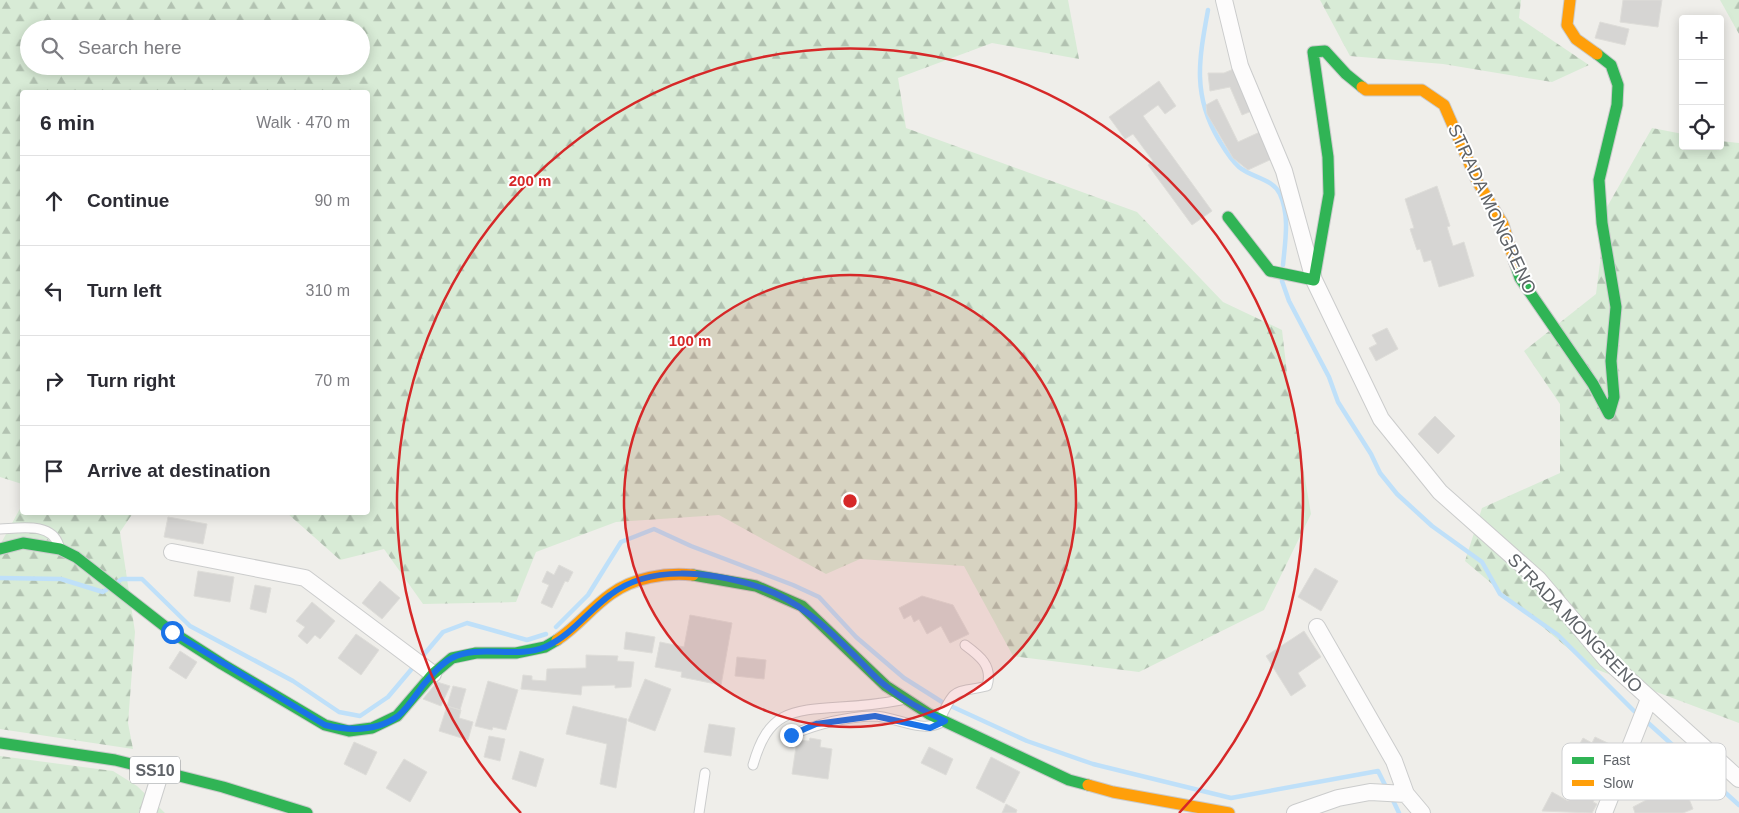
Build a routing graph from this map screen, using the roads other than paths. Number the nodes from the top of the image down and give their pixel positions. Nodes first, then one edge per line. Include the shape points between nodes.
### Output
1 (1224, 0) edge
2 (1570, 0) edge
3 (1228, 218) dead end
4 (1314, 280) junction
5 (0, 530) edge
6 (60, 549) junction
7 (0, 550) edge
8 (172, 552) dead end
9 (1317, 628) dead end
10 (965, 645) dead end
11 (431, 672) junction
12 (906, 699) junction
13 (1649, 699) junction
14 (942, 718) junction
15 (791, 735) dead end
16 (0, 743) edge
17 (1632, 743) edge
18 (1699, 743) edge
19 (754, 765) dead end
20 (1726, 767) edge
21 (161, 771) junction
22 (705, 773) dead end
23 (1739, 778) edge
24 (1403, 794) junction
25 (1609, 800) edge
26 (148, 813) edge
27 (307, 813) edge
28 (698, 813) edge
29 (1229, 813) edge
30 (1295, 813) edge
31 (1422, 813) edge
32 (1604, 813) edge

1 - 4 street, STRADA MONGRENO via 1240,66 1284,172
2 - 4 street, STRADA MONGRENO via 1568,25 1576,39 1611,64 1618,85 1617,105 1599,180 1602,223 1616,307 1611,361 1614,397 1609,414 1593,384 1520,278 1503,224 1477,182 1444,105 1422,90 1366,90 1325,51 1313,52 1328,157 1329,194
3 - 4 street via 1270,271
4 - 13 street, STRADA MONGRENO via 1381,419 1440,492 1538,579 1606,660
5 - 6 lane via 24,527 48,530 56,536
6 - 7 street via 23,543
6 - 11 street via 102,576 172,632 325,725 348,731 372,728 389,720 397,716
8 - 11 street via 305,578
9 - 24 street via 1394,761
10 - 14 lane via 981,656 988,668 988,686 958,691 950,698
11 - 12 street via 452,658 476,653 516,653 545,647 575,628 610,594 645,578 678,573 756,586 802,606 886,686
12 - 14 street
12 - 19 lane via 799,710 783,718 767,733
13 - 17 street
13 - 18 street, STRADA MONGRENO
14 - 15 lane via 930,728 875,716 816,724
14 - 29 street via 1070,780 1112,792
16 - 21 street, SS10 via 106,758
20 - 23 street, STRADA MONGRENO
21 - 26 street
21 - 27 street, SS10
22 - 28 lane
24 - 30 street via 1370,792 1338,798
24 - 31 street
25 - 32 street

